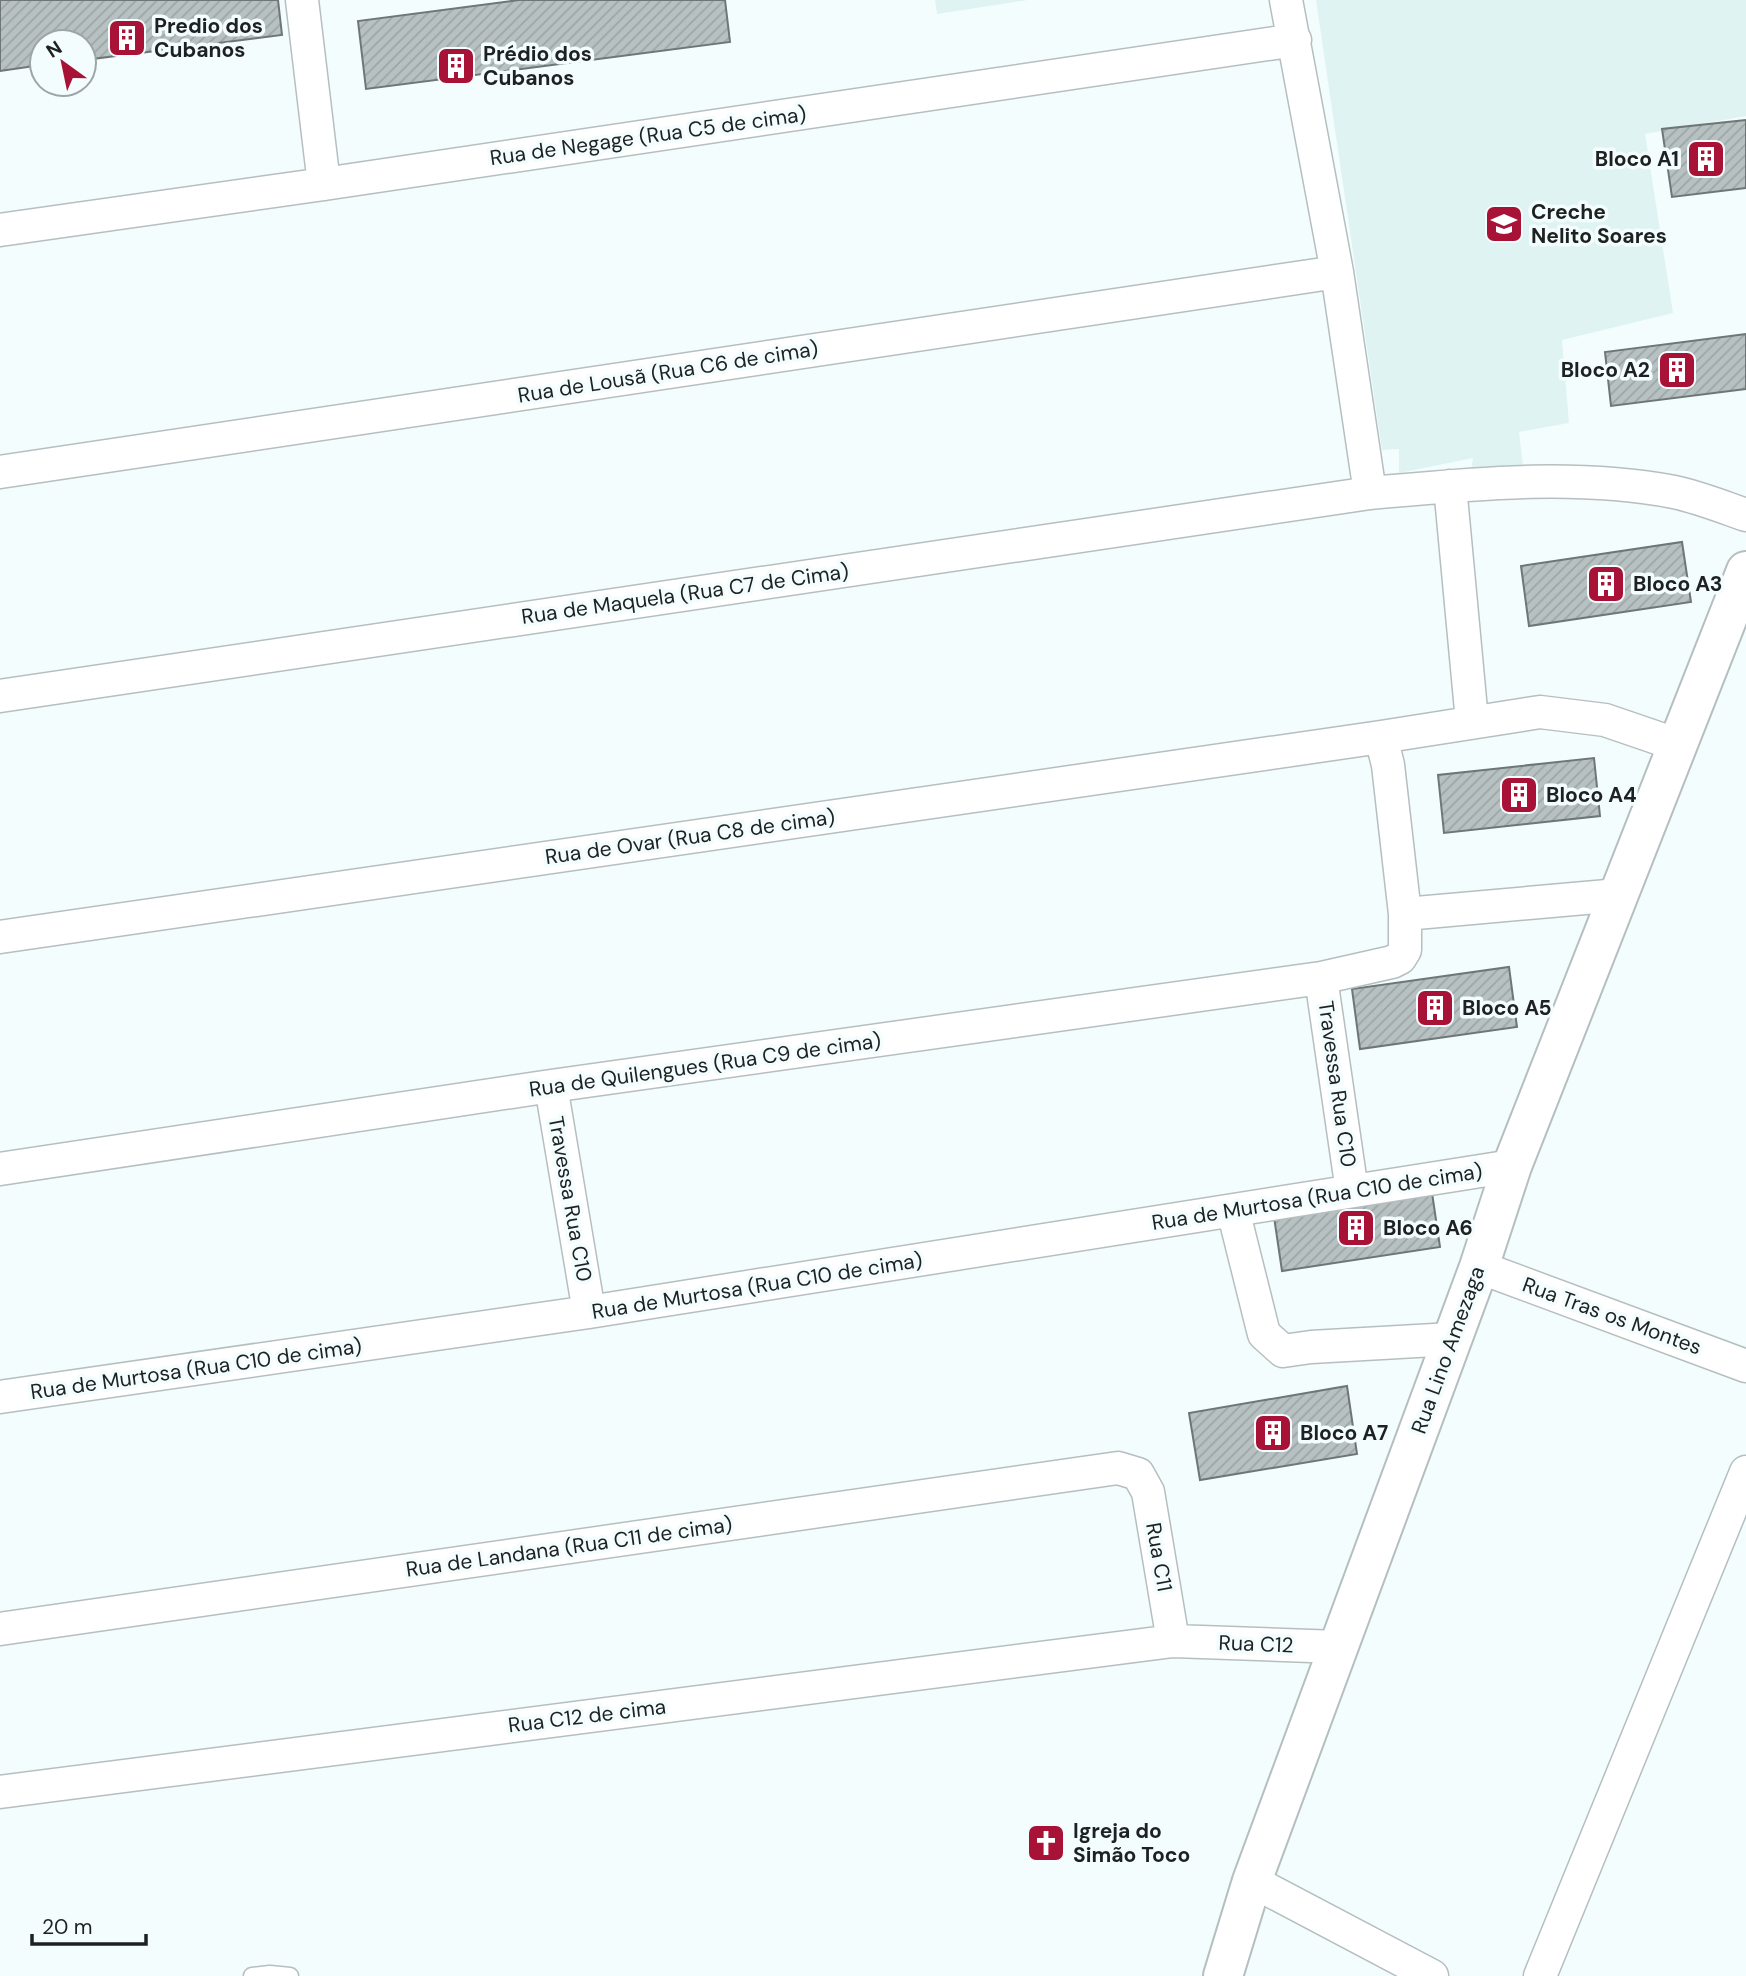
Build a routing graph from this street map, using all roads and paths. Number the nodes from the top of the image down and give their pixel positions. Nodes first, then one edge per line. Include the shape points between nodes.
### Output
1 (302, 0) edge
2 (1286, 0) edge
3 (1295, 40) junction
4 (324, 184) junction
5 (0, 230) edge
6 (1337, 272) junction
7 (0, 472) edge
8 (1450, 486) junction
9 (1370, 493) junction
10 (1746, 515) edge
11 (1746, 571) edge
12 (0, 696) edge
13 (1472, 721) junction
14 (1381, 737) junction
15 (1678, 745) junction
16 (1619, 895) junction
17 (1405, 914) junction
18 (0, 937) edge
19 (1321, 978) junction
20 (551, 1086) junction
21 (1512, 1166) junction
22 (0, 1169) edge
23 (1352, 1191) junction
24 (1233, 1210) junction
25 (1479, 1267) junction
26 (589, 1312) junction
27 (1452, 1339) junction
28 (1746, 1366) edge
29 (0, 1396) edge
30 (1746, 1472) edge
31 (1138, 1474) joint
32 (0, 1629) edge
33 (1173, 1641) junction
34 (1338, 1647) junction
35 (0, 1792) edge
36 (1252, 1881) junction
37 (252, 1976) edge
38 (290, 1976) edge
39 (1223, 1976) edge
40 (1432, 1976) edge
41 (1540, 1976) edge

1 - 4 street
2 - 3 street
3 - 4 street, Rua de Negage (Rua C5 de cima)
3 - 6 street
4 - 5 street, Rua de Negage (Rua C5 de cima)
6 - 7 street, Rua de Lousã (Rua C6 de cima)
6 - 9 street
8 - 9 street, Rua de Maquela (Rua C7 de Cima)
8 - 10 street, Rua de Maquela (Rua C7 de Cima) via 1546,481 1614,484 1676,493
8 - 13 street
9 - 12 street, Rua de Maquela (Rua C7 de Cima)
11 - 15 street, Rua Lino Amezaga
13 - 14 street, Rua de Ovar (Rua C8 de cima)
13 - 15 street, Rua de Ovar (Rua C8 de cima) via 1540,712 1605,720
14 - 17 street via 1390,776
14 - 18 street, Rua de Ovar (Rua C8 de cima)
15 - 16 street, Rua Lino Amezaga
16 - 17 street
16 - 21 street, Rua Lino Amezaga
17 - 19 street, Rua de Quilengues (Rua C9 de cima) via 1405,950 1400,958
19 - 20 street, Rua de Quilengues (Rua C9 de cima)
19 - 23 street, Travessa Rua C10
20 - 22 street, Rua de Quilengues (Rua C9 de cima)
20 - 26 street, Travessa Rua C10
21 - 23 street, Rua de Murtosa (Rua C10 de cima)
21 - 25 street, Rua Lino Amezaga
23 - 24 street, Rua de Murtosa (Rua C10 de cima)
24 - 26 street, Rua de Murtosa (Rua C10 de cima)
24 - 27 street via 1264,1334 1283,1351
25 - 27 street, Rua Lino Amezaga
25 - 28 street, Rua Tras os Montes
26 - 29 street, Rua de Murtosa (Rua C10 de cima)
27 - 34 street, Rua Lino Amezaga
30 - 41 street
31 - 32 street, Rua de Landana (Rua C11 de cima) via 1118,1468
31 - 33 street, Rua C11 via 1148,1492
33 - 34 street, Rua C12
33 - 35 street, Rua C12 de cima
34 - 36 street, Rua Lino Amezaga
36 - 39 street, Rua Lino Amezaga
36 - 40 street
37 - 38 lane

